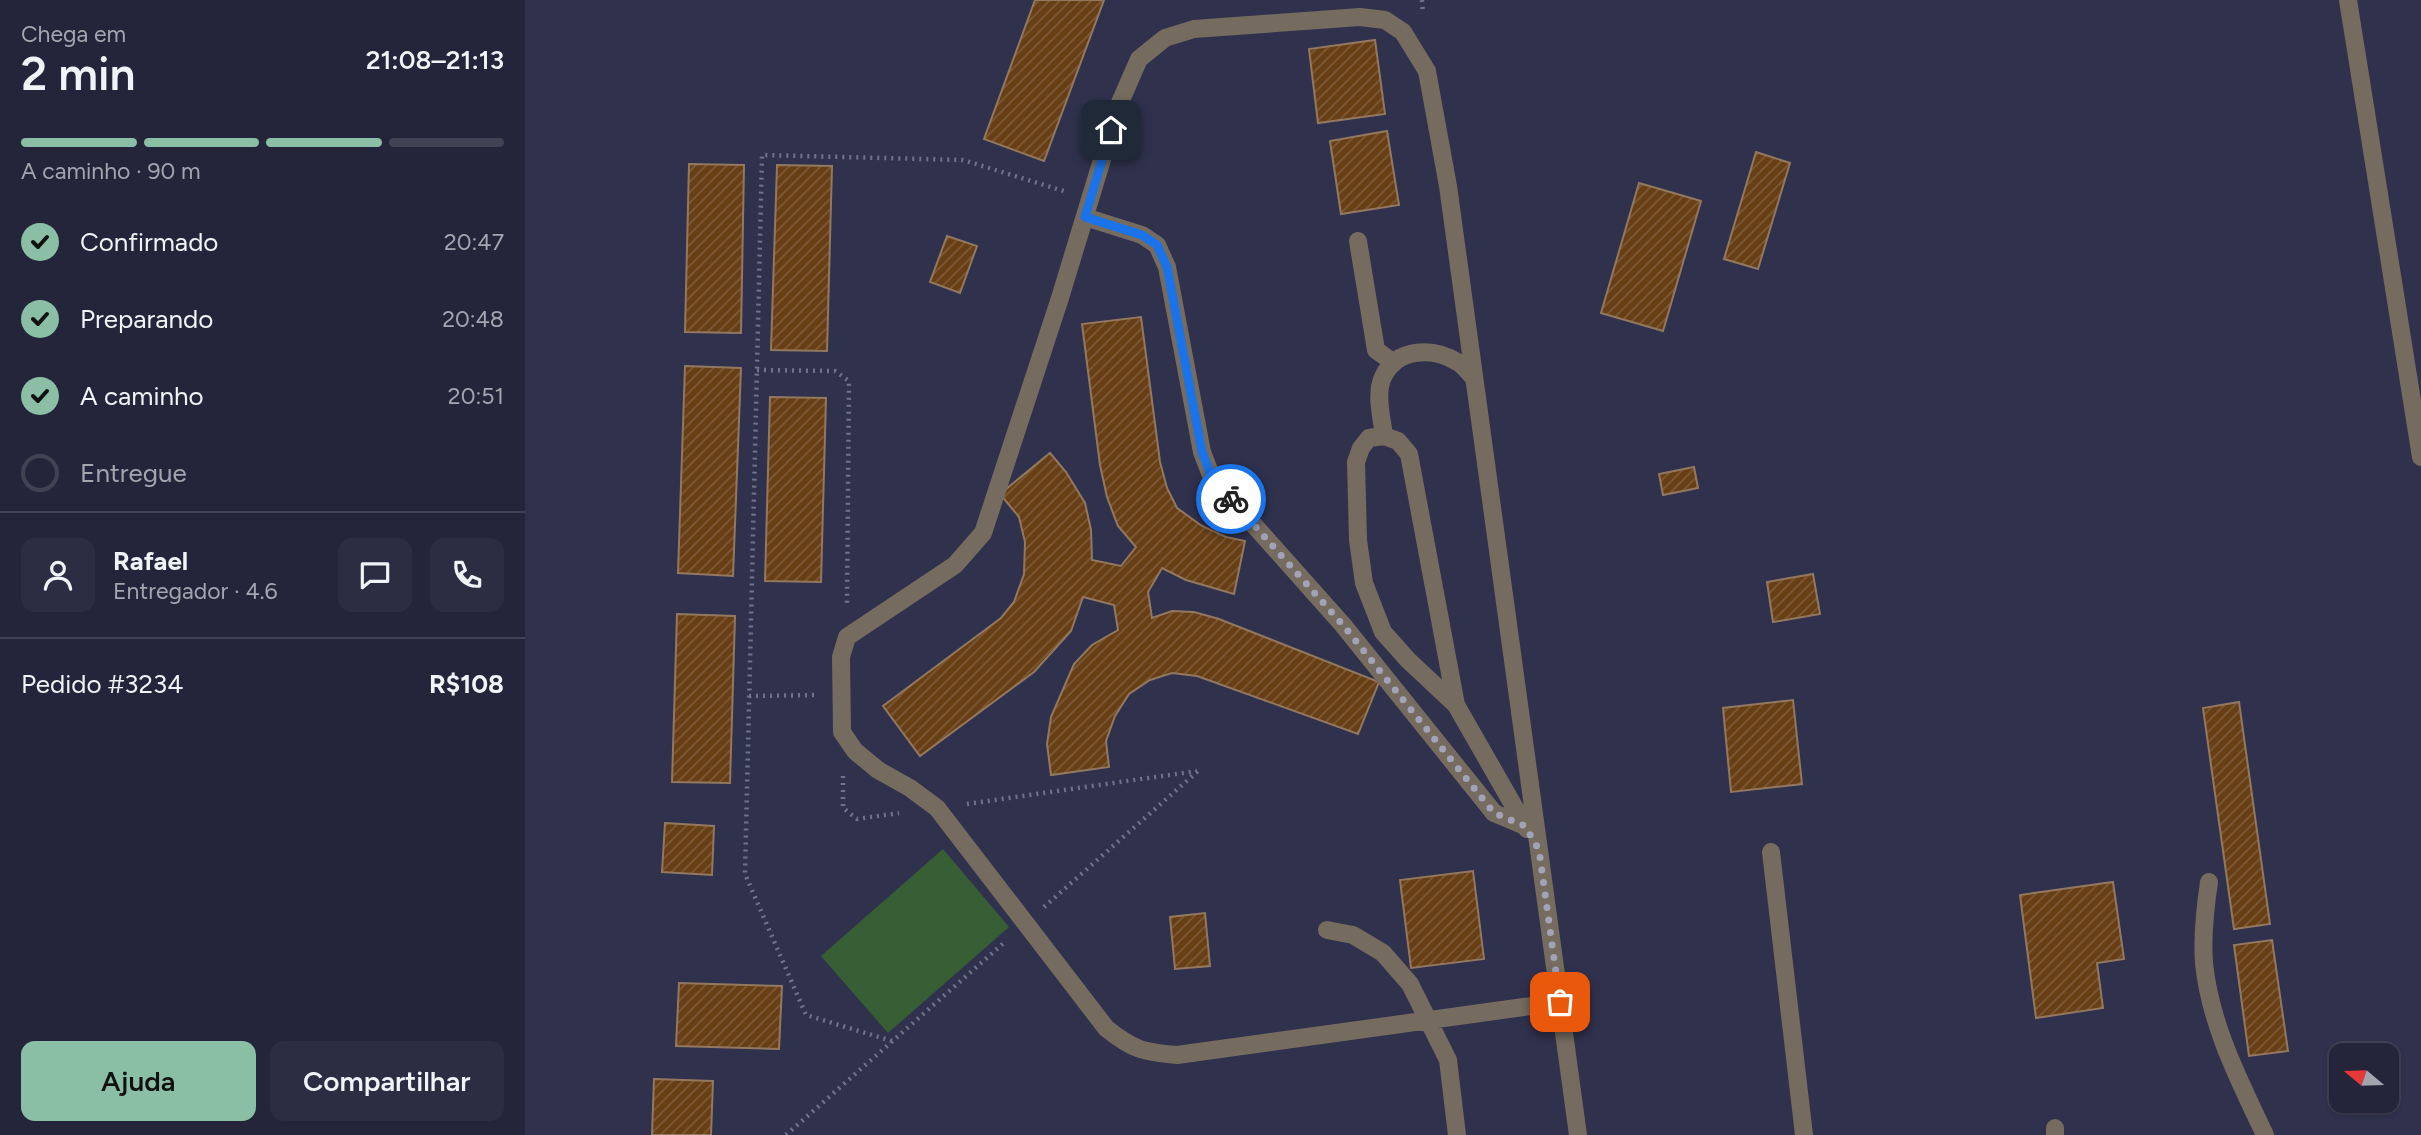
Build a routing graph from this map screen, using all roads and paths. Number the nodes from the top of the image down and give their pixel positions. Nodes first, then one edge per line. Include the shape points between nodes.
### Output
1 (2348, 0) edge
2 (1088, 208) junction
3 (1358, 241) dead end
4 (1467, 321) junction
5 (1441, 355) junction
6 (1394, 363) junction
7 (757, 370) junction
8 (1474, 377) junction
9 (1384, 436) junction
10 (2421, 457) edge
11 (847, 637) junction
12 (842, 695) junction
13 (749, 696) junction
14 (1456, 705) junction
15 (842, 732) junction
16 (937, 808) junction
17 (1525, 826) junction
18 (1539, 850) junction
19 (1772, 852) dead end
20 (2209, 882) dead end
21 (1026, 923) junction
22 (1327, 930) dead end
23 (1560, 1002) junction
24 (1430, 1021) junction
25 (892, 1041) junction
26 (786, 1135) edge
27 (1457, 1135) edge
28 (1578, 1135) edge
29 (1804, 1135) edge
30 (2265, 1135) edge

1 - 10 lane
2 - 4 lane via 1118,107 1139,59 1165,38 1194,29 1360,17 1385,20 1403,32 1427,71
2 - 7 path via 963,160 762,155
2 - 11 lane via 983,533 955,565
2 - 17 lane via 1157,245 1167,267 1202,452 1212,478 1343,625 1494,813
3 - 6 lane via 1376,350
4 - 5 lane via 1458,340
4 - 8 lane
5 - 6 lane via 1422,351
5 - 8 lane via 1460,363
6 - 9 lane via 1383,378 1380,398
7 - 11 path via 835,371 849,381
7 - 13 path
8 - 18 lane
9 - 14 lane via 1398,441 1409,454
9 - 14 lane via 1369,439 1356,462 1364,583 1383,632
11 - 12 lane via 841,657
12 - 13 path
12 - 15 lane
13 - 25 path via 745,874 806,1015
14 - 17 lane
15 - 16 lane via 878,770
15 - 16 path via 843,808 857,819
16 - 21 lane
16 - 21 path via 1198,771
17 - 18 lane
18 - 23 lane
19 - 29 lane
20 - 30 lane via 2204,963 2216,1025
21 - 24 lane via 1105,1028 1126,1045 1148,1053 1177,1055
21 - 25 path
22 - 24 lane via 1353,935 1383,953 1410,984
23 - 24 lane
23 - 28 lane
24 - 27 lane via 1448,1060
25 - 26 path

